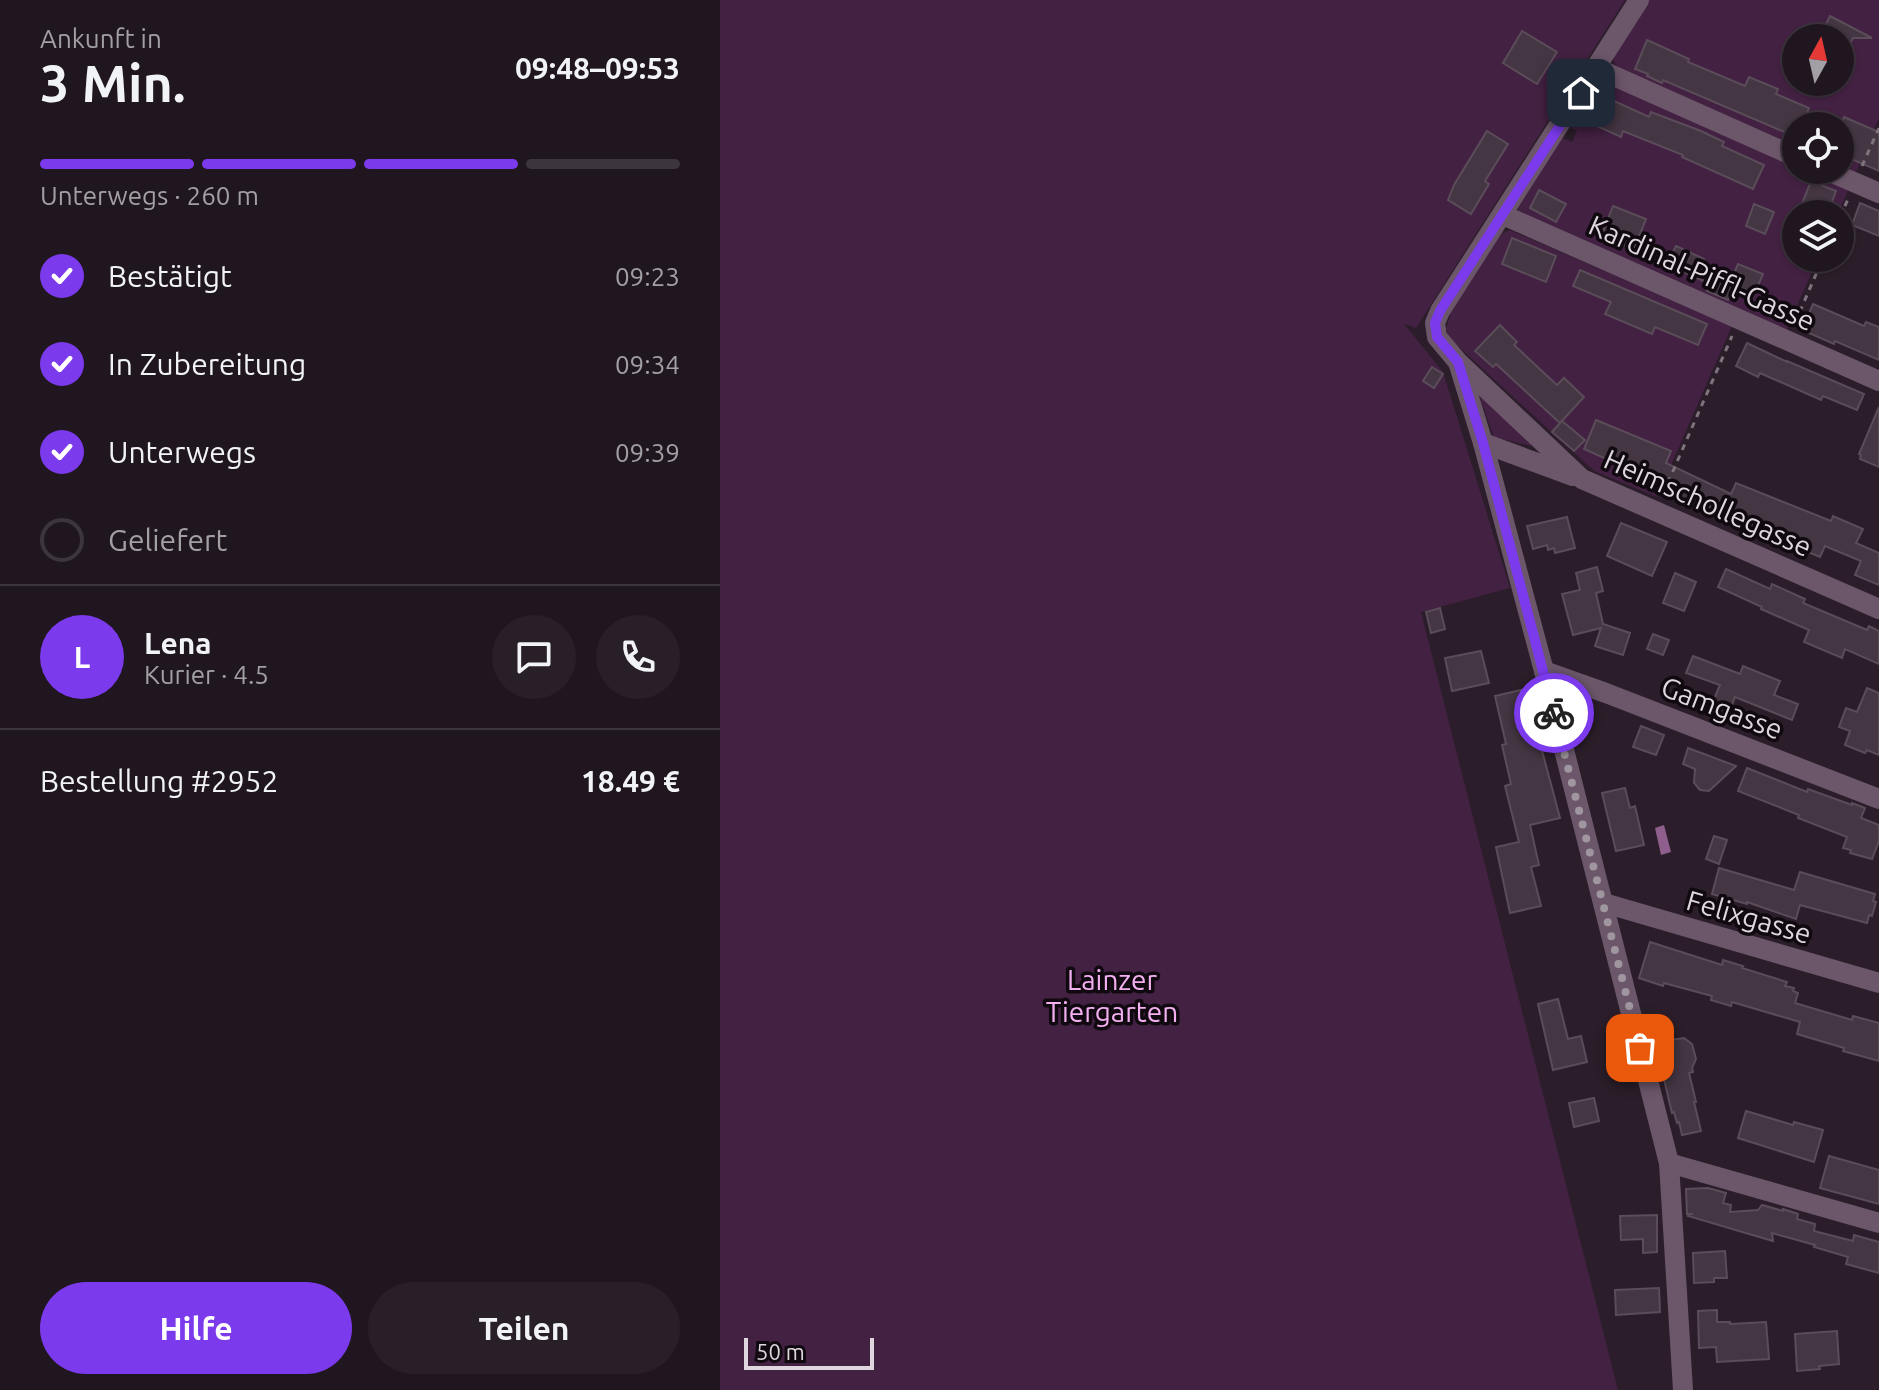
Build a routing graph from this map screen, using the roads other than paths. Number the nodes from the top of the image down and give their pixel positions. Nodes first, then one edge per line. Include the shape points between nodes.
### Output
1 (1639, 0) edge
2 (1596, 68) junction
3 (1782, 151) edge
4 (1854, 182) edge
5 (1879, 193) edge
6 (1503, 215) junction
7 (1458, 362) junction
8 (1879, 381) edge
9 (1483, 443) junction
10 (1582, 479) junction
11 (1879, 609) edge
12 (1544, 671) junction
13 (1879, 799) edge
14 (1604, 903) junction
15 (1879, 983) edge
16 (1669, 1163) junction
17 (1879, 1223) edge
18 (1683, 1390) edge

1 - 2 street
2 - 3 street
2 - 6 street
4 - 5 street
6 - 7 street via 1435,323 1437,337
6 - 8 street, Kardinal-Piffl-Gasse
7 - 9 street
7 - 10 street, Heimschollegasse
9 - 10 street
9 - 12 street
10 - 11 street, Heimschollegasse
12 - 13 street, Gamgasse
12 - 14 street
14 - 15 street, Felixgasse
14 - 16 street
16 - 17 street
16 - 18 street

